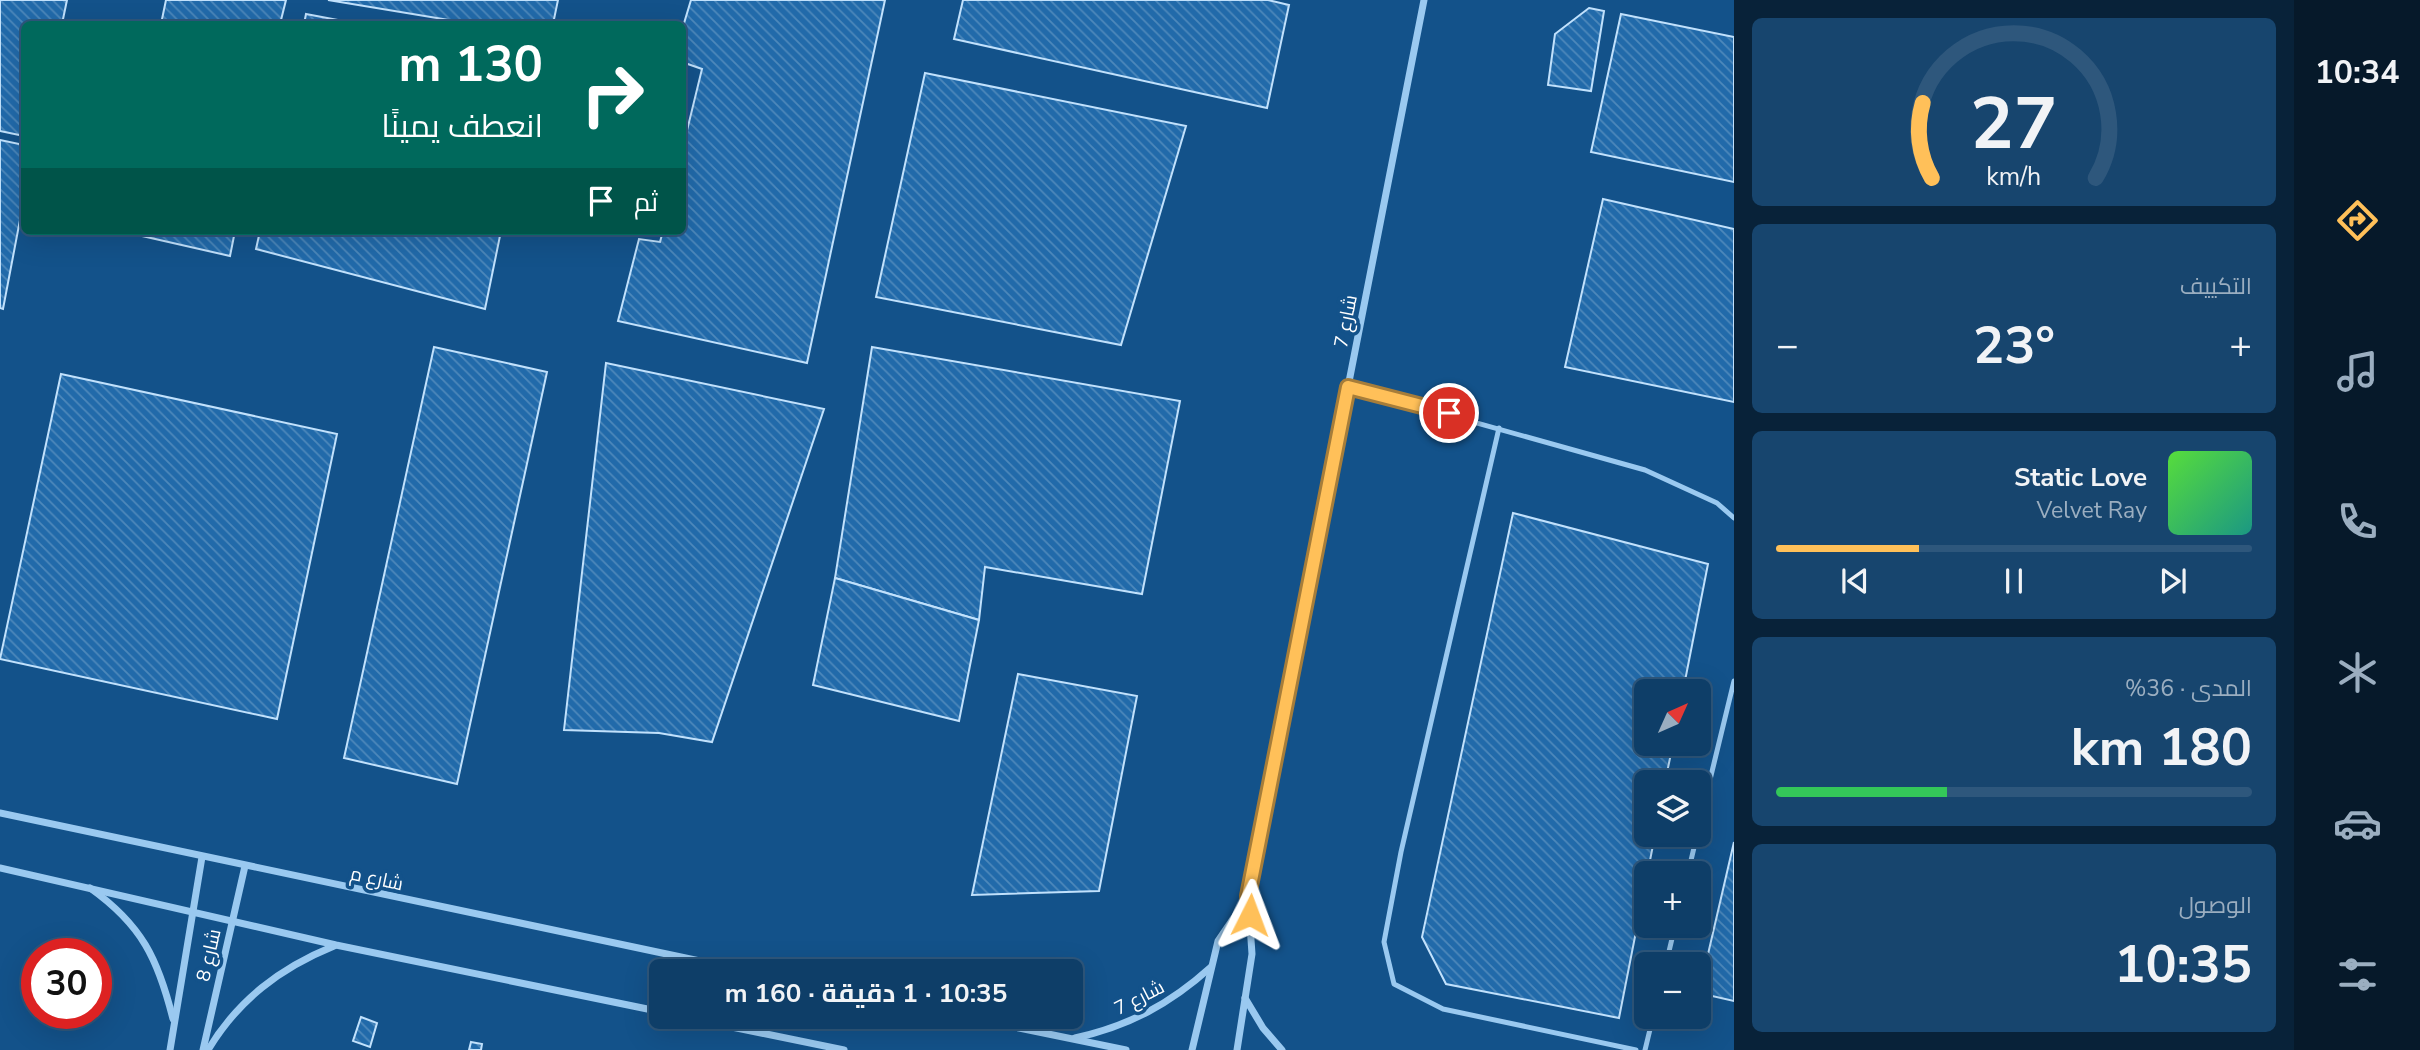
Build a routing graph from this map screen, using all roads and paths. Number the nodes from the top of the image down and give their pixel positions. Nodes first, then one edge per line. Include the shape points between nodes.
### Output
1 (1423, 0) edge
2 (1348, 387) junction
3 (1499, 428) junction
4 (1734, 518) edge
5 (1734, 681) edge
6 (1711, 776) edge
7 (0, 813) edge
8 (202, 857) junction
9 (245, 866) junction
10 (0, 868) edge
11 (87, 886) junction
12 (1248, 896) junction
13 (192, 912) junction
14 (232, 920) junction
15 (336, 945) junction
16 (674, 959) edge
17 (1211, 966) junction
18 (1245, 998) junction
19 (649, 1009) edge
20 (174, 1025) junction
21 (749, 1029) edge
22 (1024, 1029) edge
23 (1650, 1029) edge
24 (1072, 1039) junction
25 (170, 1050) edge
26 (205, 1050) edge
27 (844, 1050) edge
28 (1126, 1050) edge
29 (1192, 1050) edge
30 (1237, 1050) edge
31 (1282, 1050) edge
32 (1636, 1050) edge
33 (1645, 1050) edge

1 - 2 street, شارع 7
2 - 3 lane
2 - 12 street, شارع 7
3 - 4 lane via 1645,470 1717,503
3 - 32 lane via 1384,942 1394,984 1443,1009
5 - 6 lane
7 - 8 street, شارع م
8 - 9 street, شارع م
8 - 13 street, شارع 8
9 - 14 street, شارع 8
9 - 16 street, شارع م
10 - 11 street
11 - 13 street
11 - 20 street, شارع 8 via 139,931 156,961
12 - 17 street, شارع 7 via 1219,941
12 - 18 street, شارع 7 via 1252,954
13 - 14 street
13 - 20 street, شارع 8
14 - 15 street
14 - 26 street, شارع 8
15 - 19 street
15 - 26 street, شارع 8 via 299,962 257,990
17 - 24 street, شارع 7 via 1188,988 1143,1016
17 - 29 street, شارع 7
18 - 30 street, شارع 7
18 - 31 street
20 - 25 street, شارع 8
21 - 27 street
22 - 24 street
23 - 33 lane
24 - 28 street

